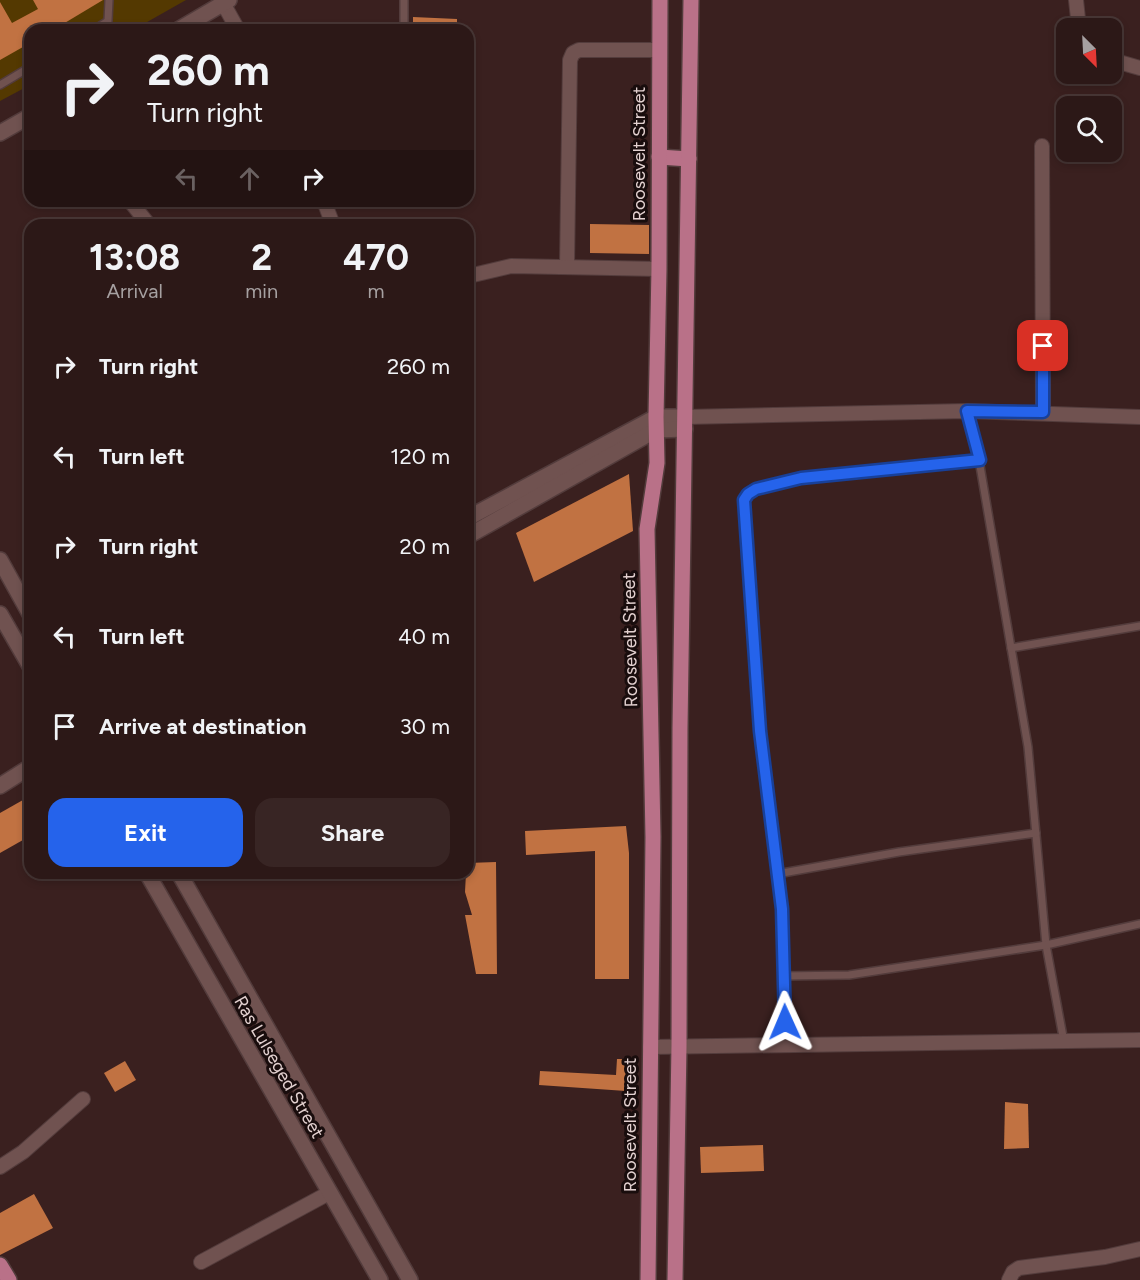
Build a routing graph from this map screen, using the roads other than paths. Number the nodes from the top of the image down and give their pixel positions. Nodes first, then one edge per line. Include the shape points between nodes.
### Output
1 (109, 0) edge
2 (404, 0) edge
3 (660, 0) edge
4 (691, 0) edge
5 (1076, 0) edge
6 (225, 1) edge
7 (1078, 18) edge
8 (103, 24) edge
9 (188, 24) edge
10 (235, 24) edge
11 (404, 24) edge
12 (659, 50) junction
13 (1122, 63) edge
14 (1140, 68) edge
15 (24, 71) edge
16 (0, 85) edge
17 (24, 119) edge
18 (0, 133) edge
19 (1042, 146) dead end
20 (659, 157) junction
21 (689, 159) junction
22 (135, 207) edge
23 (144, 219) edge
24 (567, 266) junction
25 (659, 269) junction
26 (474, 275) edge
27 (967, 411) junction
28 (1043, 412) junction
29 (1140, 417) edge
30 (685, 423) junction
31 (656, 424) junction
32 (980, 460) junction
33 (474, 515) edge
34 (474, 532) edge
35 (0, 560) edge
36 (24, 603) edge
37 (0, 614) edge
38 (1140, 626) edge
39 (1011, 648) junction
40 (24, 656) edge
41 (24, 771) edge
42 (0, 786) edge
43 (1036, 833) junction
44 (777, 874) junction
45 (150, 879) edge
46 (181, 879) edge
47 (1140, 924) edge
48 (1046, 945) junction
49 (783, 976) junction
50 (1140, 1040) edge
51 (1064, 1042) junction
52 (785, 1045) junction
53 (679, 1046) junction
54 (651, 1047) junction
55 (83, 1099) dead end
56 (0, 1167) edge
57 (347, 1170) junction
58 (327, 1188) junction
59 (649, 1222) junction
60 (677, 1222) junction
61 (1140, 1248) edge
62 (201, 1262) dead end
63 (0, 1265) edge
64 (9, 1280) edge
65 (380, 1280) edge
66 (410, 1280) edge
67 (648, 1280) edge
68 (675, 1280) edge
69 (1010, 1280) edge

1 - 8 lane via 108,21
2 - 11 lane
3 - 12 main road, Roosevelt Street
4 - 21 main road
5 - 7 street
6 - 9 street
6 - 10 street
12 - 20 main road, Roosevelt Street
12 - 24 street via 579,50 570,60
13 - 14 street
15 - 16 lane
17 - 18 street
19 - 28 street
20 - 21 main road
20 - 25 main road, Roosevelt Street
21 - 30 main road
22 - 23 street
24 - 25 street
24 - 26 street via 511,266
25 - 31 main road, Roosevelt Street
27 - 28 street
27 - 30 street
27 - 32 lane
28 - 29 street
30 - 31 street
30 - 53 main road
31 - 33 street
31 - 34 street
31 - 54 main road, Roosevelt Street via 657,463 647,529 653,837
32 - 39 lane
32 - 44 lane via 801,478 756,489 744,500 760,731
35 - 36 street
37 - 40 street
38 - 39 lane
39 - 43 lane via 1028,747
41 - 42 street
43 - 44 lane
43 - 48 lane
44 - 49 lane
45 - 58 street, Ras Lulseged Street
46 - 57 street, Ras Lulseged Street
47 - 48 lane
48 - 49 lane via 849,975
48 - 51 lane
49 - 52 lane
50 - 51 street
51 - 52 street
52 - 53 street
53 - 54 street
53 - 60 main road
54 - 59 main road, Roosevelt Street
55 - 56 street
57 - 58 street
57 - 66 street, Ras Lulseged Street
58 - 62 street
58 - 65 street, Ras Lulseged Street
59 - 60 main road
59 - 67 main road, Roosevelt Street
60 - 68 main road
61 - 69 street via 1105,1257 1019,1268 1012,1272
63 - 64 main road

